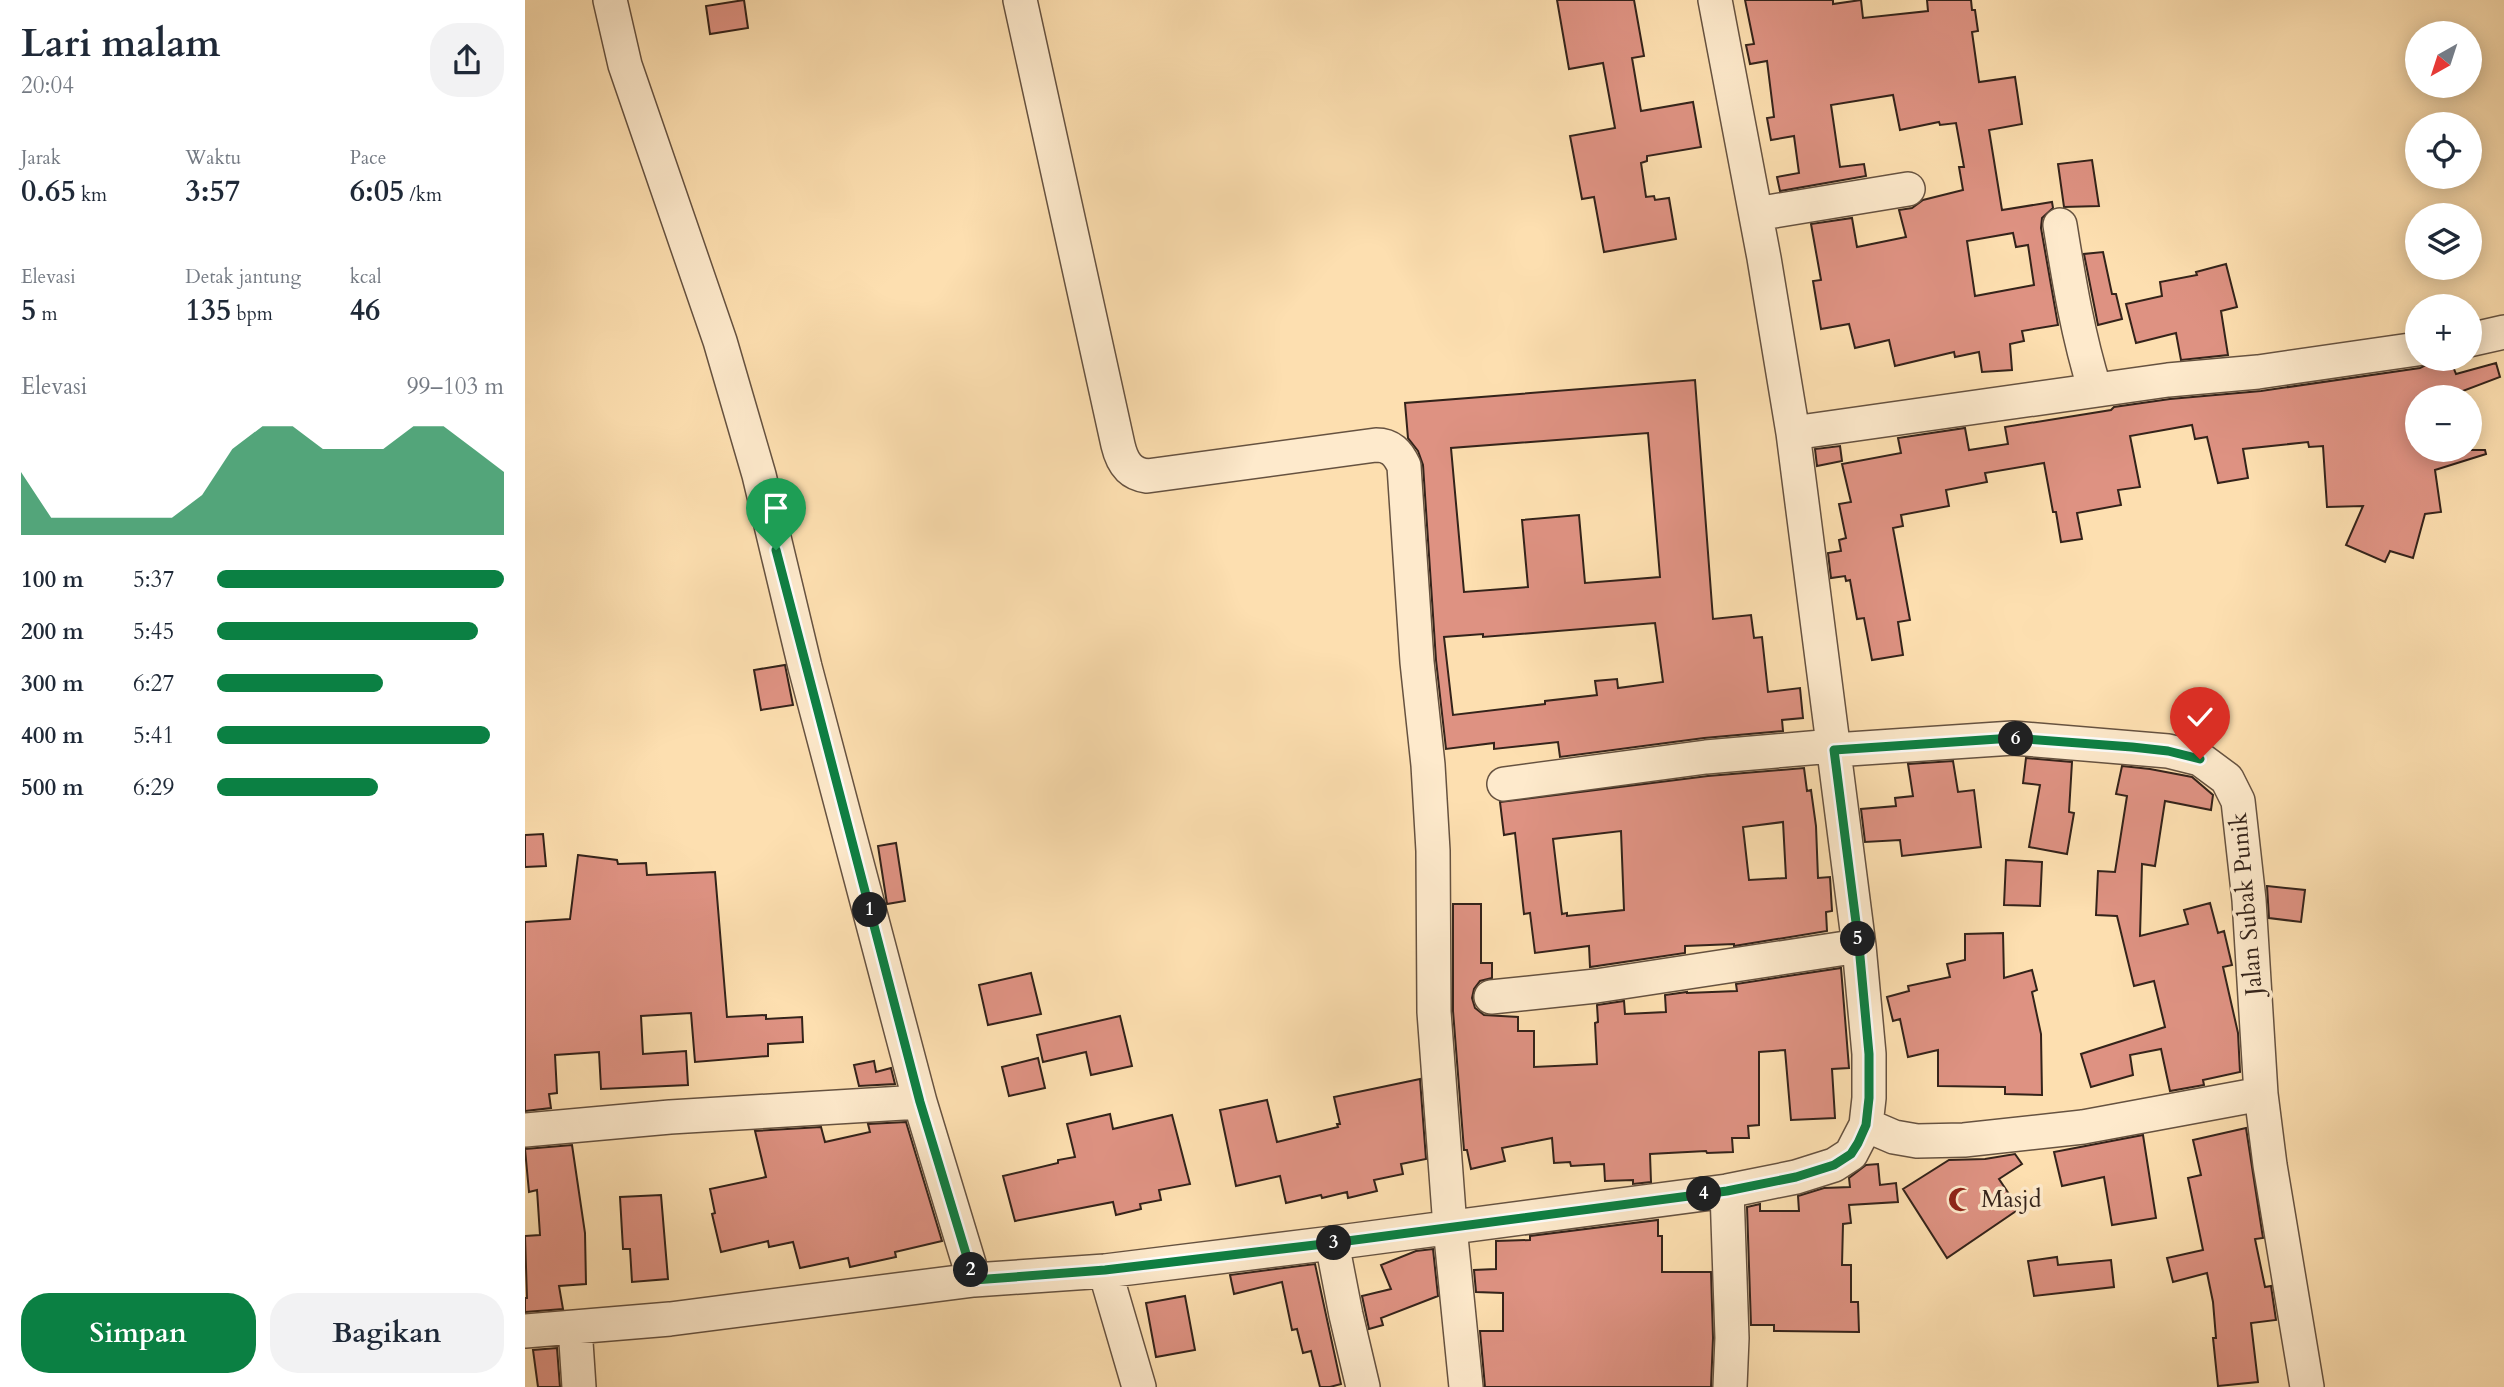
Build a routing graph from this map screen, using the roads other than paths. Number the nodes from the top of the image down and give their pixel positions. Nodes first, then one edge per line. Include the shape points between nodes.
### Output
1 (610, 0) edge
2 (1020, 0) edge
3 (1715, 0) edge
4 (1908, 189) dead end
5 (1756, 214) junction
6 (2060, 225) dead end
7 (2504, 332) edge
8 (2482, 337) edge
9 (2405, 351) edge
10 (2095, 390) junction
11 (1793, 433) junction
12 (1833, 748) junction
13 (1504, 784) dead end
14 (1859, 946) junction
15 (1492, 997) dead end
16 (2261, 1094) junction
17 (920, 1102) junction
18 (1866, 1125) junction
19 (525, 1130) edge
20 (1727, 1191) junction
21 (1450, 1227) junction
22 (1332, 1243) junction
23 (1105, 1270) junction
24 (974, 1280) junction
25 (575, 1327) junction
26 (525, 1331) edge
27 (579, 1387) edge
28 (1139, 1387) edge
29 (1363, 1387) edge
30 (1466, 1387) edge
31 (1730, 1387) edge
32 (2307, 1387) edge

1 - 17 street via 625,65 720,341 759,475
2 - 21 street via 1118,445 1128,468 1147,476 1376,445 1396,452 1404,466 1429,765 1434,1012
3 - 5 street
4 - 5 street
5 - 11 street
6 - 10 street via 2073,306
7 - 8 street
9 - 10 street
10 - 11 street
11 - 12 street
12 - 13 street, Jalan Subak Punik via 1692,759
12 - 14 street
12 - 16 street, Jalan Subak Punik via 2013,738 2168,751 2214,767 2227,779 2238,801
14 - 15 street
14 - 18 street via 1869,1054
16 - 18 street via 2083,1127 1964,1140 1894,1138
16 - 32 street, Jalan Subak Punik
17 - 19 street
17 - 24 street
18 - 20 street via 1851,1154 1834,1165
20 - 21 street
20 - 31 street
21 - 22 street
21 - 30 street
22 - 23 street
22 - 29 street
23 - 24 street
23 - 28 street
24 - 25 street
25 - 26 street
25 - 27 street

